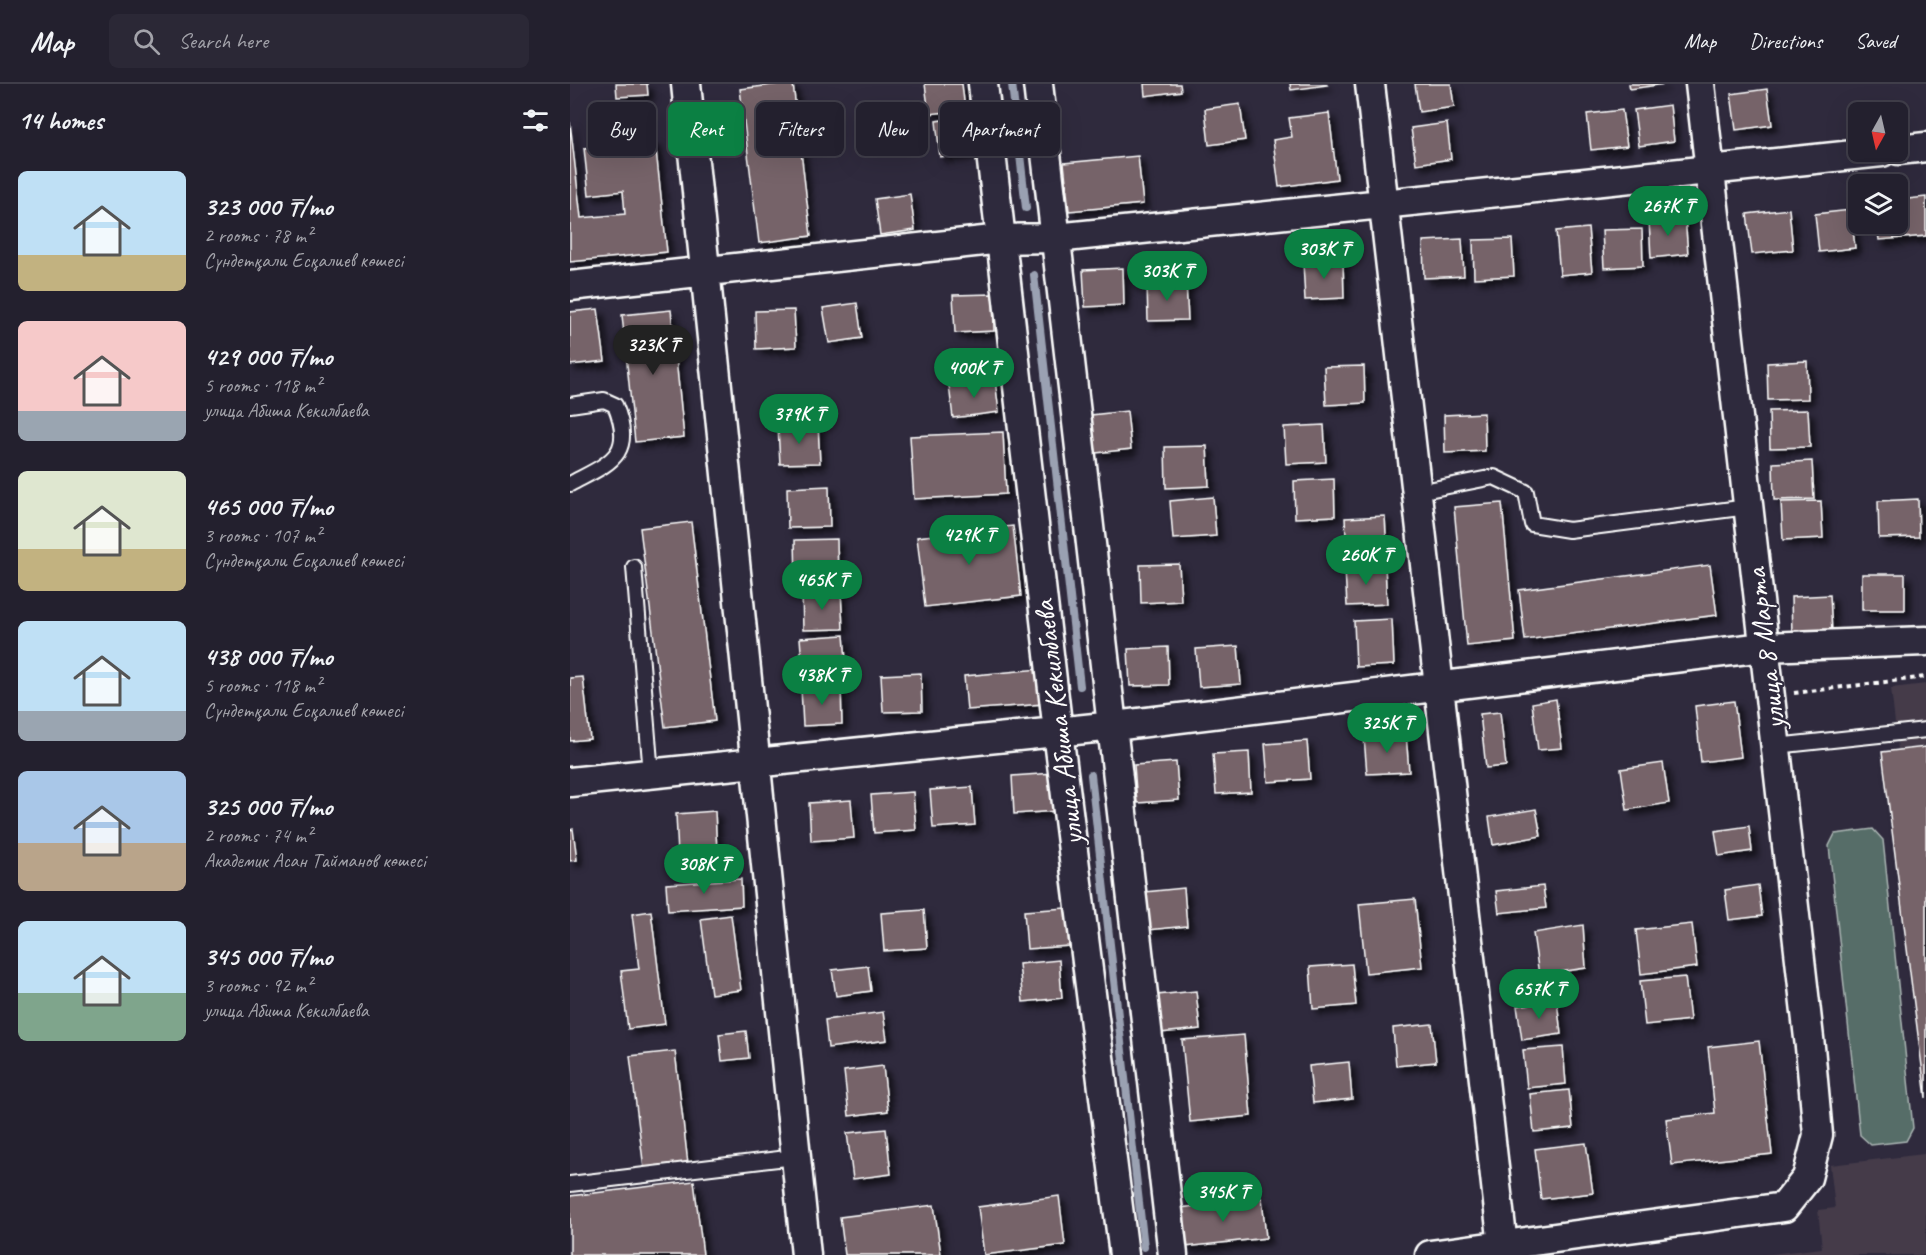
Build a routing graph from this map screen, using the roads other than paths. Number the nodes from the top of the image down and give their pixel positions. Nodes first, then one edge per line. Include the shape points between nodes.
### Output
1 (686, 84) edge
2 (983, 84) edge
3 (1038, 84) edge
4 (1370, 84) edge
5 (1700, 84) edge
6 (1926, 147) edge
7 (1908, 149) edge
8 (1848, 155) edge
9 (1710, 168) junction
10 (1383, 206) junction
11 (1056, 238) junction
12 (1002, 239) junction
13 (706, 272) junction
14 (570, 286) edge
15 (570, 405) edge
16 (570, 484) edge
17 (1418, 492) junction
18 (1748, 507) junction
19 (634, 567) dead end
20 (1926, 641) edge
21 (1764, 647) junction
22 (1438, 688) junction
23 (1114, 726) junction
24 (1926, 729) edge
25 (1058, 732) junction
26 (1776, 746) junction
27 (757, 764) junction
28 (651, 774) junction
29 (570, 782) edge
30 (795, 1157) junction
31 (570, 1184) edge
32 (1503, 1246) junction
33 (806, 1255) edge
34 (1124, 1255) edge
35 (1173, 1255) edge
36 (1430, 1255) edge

1 - 13 street
2 - 12 street, улица Абиша Кекилбаева
3 - 11 street, улица Абиша Кекилбаева
4 - 10 street
5 - 9 street, улица 8 Марта
6 - 7 street
8 - 9 street
9 - 10 street
9 - 18 street, улица 8 Марта
10 - 11 street
10 - 17 street
11 - 12 street
11 - 23 street, улица Абиша Кекилбаева
12 - 13 street
12 - 25 street, улица Абиша Кекилбаева
13 - 14 street
13 - 27 street
15 - 16 lane via 604,400 615,405 623,443 609,463
17 - 18 lane via 1494,477 1526,492 1532,524 1569,530
17 - 22 street
18 - 21 street, улица 8 Марта
19 - 28 lane
20 - 21 street
21 - 22 street
21 - 26 street, улица 8 Марта
22 - 23 street
22 - 32 street
23 - 25 street
23 - 35 street, улица Абиша Кекилбаева
24 - 26 lane
25 - 27 street
25 - 34 street, улица Абиша Кекилбаева
26 - 32 street, улица 8 Марта via 1818,1135 1807,1178 1785,1207
27 - 28 street
27 - 30 street
28 - 29 street
30 - 31 lane
30 - 33 street
32 - 36 street

